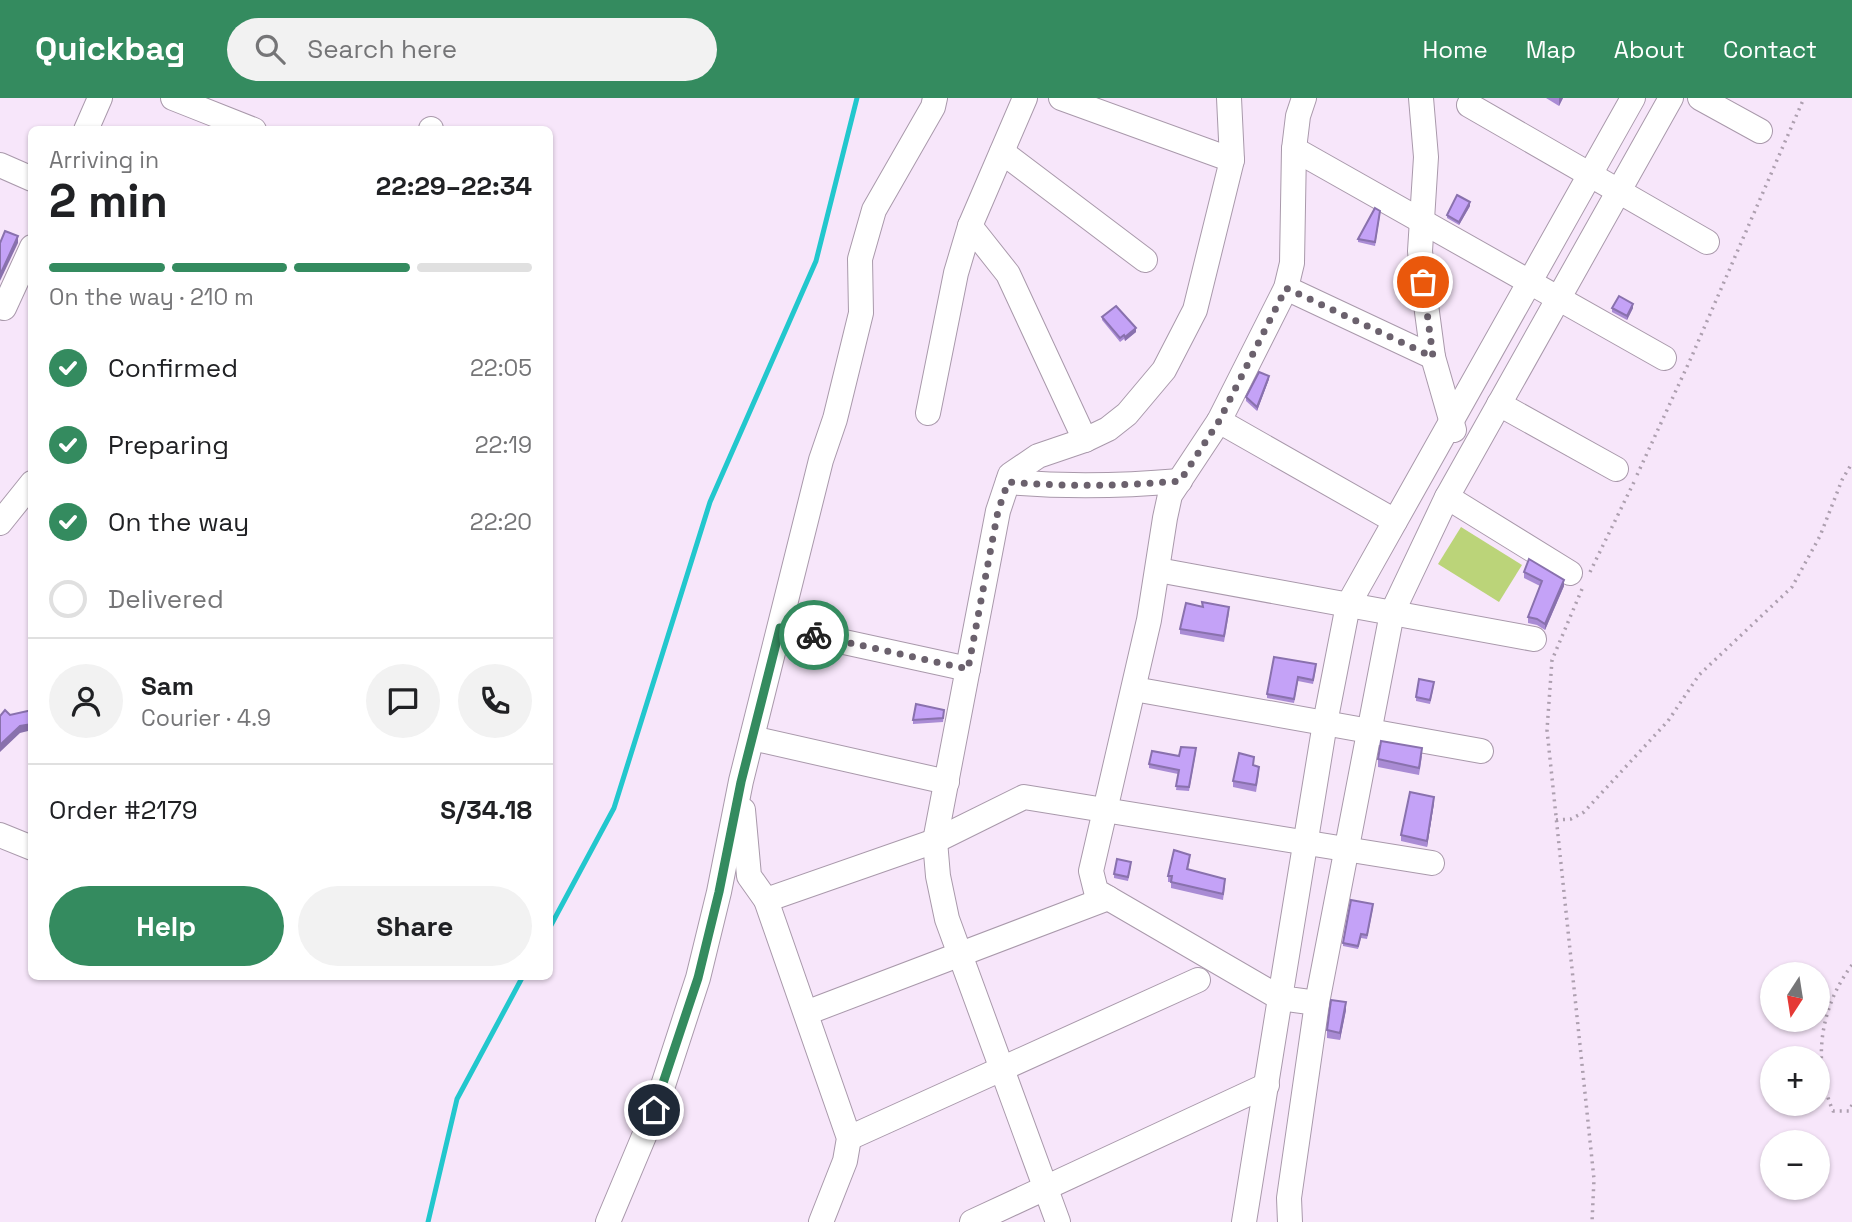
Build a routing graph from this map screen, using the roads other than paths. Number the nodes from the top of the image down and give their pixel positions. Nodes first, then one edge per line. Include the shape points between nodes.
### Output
1 (100, 98) edge
2 (173, 98) edge
3 (935, 98) edge
4 (1025, 98) edge
5 (1061, 98) edge
6 (1229, 98) edge
7 (1304, 98) edge
8 (1421, 98) edge
9 (1633, 98) edge
10 (1671, 98) edge
11 (1700, 98) edge
12 (1469, 105) dead end
13 (88, 126) edge
14 (244, 126) edge
15 (1760, 131) dead end
16 (1294, 149) junction
17 (1002, 152) junction
18 (1232, 160) junction
19 (0, 165) edge
20 (1589, 175) junction
21 (28, 177) edge
22 (1618, 192) junction
23 (1423, 222) junction
24 (970, 226) junction
25 (1707, 242) dead end
26 (28, 256) edge
27 (1145, 260) dead end
28 (1530, 282) junction
29 (1286, 288) junction
30 (1559, 298) junction
31 (0, 306) edge
32 (1433, 357) junction
33 (1664, 358) dead end
34 (1499, 404) junction
35 (928, 414) dead end
36 (1219, 421) junction
37 (1451, 421) junction
38 (1085, 440) junction
39 (1466, 463) junction
40 (1616, 468) dead end
41 (1180, 481) junction
42 (1008, 482) junction
43 (28, 488) edge
44 (1447, 497) junction
45 (1395, 521) junction
46 (0, 523) edge
47 (1158, 570) junction
48 (1570, 573) dead end
49 (1348, 605) junction
50 (1392, 613) junction
51 (780, 628) junction
52 (1534, 639) dead end
53 (968, 669) junction
54 (1135, 689) junction
55 (1325, 723) junction
56 (1369, 731) junction
57 (752, 738) junction
58 (1481, 751) dead end
59 (741, 782) junction
60 (947, 782) junction
61 (1105, 809) junction
62 (0, 835) edge
63 (935, 841) junction
64 (1307, 842) junction
65 (28, 846) edge
66 (1346, 849) junction
67 (1432, 863) dead end
68 (1108, 898) junction
69 (766, 900) junction
70 (959, 954) junction
71 (1198, 980) dead end
72 (1280, 998) junction
73 (1317, 1003) junction
74 (806, 1013) junction
75 (1001, 1069) junction
76 (1267, 1085) junction
77 (849, 1138) junction
78 (1045, 1188) junction
79 (1292, 1220) edge
80 (608, 1222) edge
81 (821, 1222) edge
82 (972, 1222) edge
83 (1058, 1222) edge
84 (1244, 1222) edge

1 - 13 street
2 - 14 street
3 - 51 street via 874,210 860,259 861,313
4 - 17 street
5 - 18 street
6 - 18 street
7 - 16 street
8 - 23 street via 1426,157
9 - 20 street
10 - 22 street
11 - 15 street
12 - 20 street
16 - 23 street
16 - 29 street via 1292,263
17 - 24 street
17 - 27 street
18 - 38 street via 1195,310 1164,370 1127,414
19 - 21 street
20 - 22 street
20 - 28 street
22 - 25 street
22 - 30 street
23 - 28 street
23 - 32 street via 1421,261
24 - 35 street
24 - 38 street via 1008,274
26 - 31 street via 4,307
28 - 30 street
28 - 37 street
29 - 32 street
29 - 36 street
30 - 33 street
30 - 34 street
32 - 37 street
34 - 39 street
34 - 40 street
36 - 41 street
36 - 45 street
37 - 39 street
37 - 45 street
38 - 42 street via 1038,456 1010,475
39 - 44 street
41 - 42 street via 1113,487
41 - 47 street via 1170,495
42 - 53 street via 998,511
43 - 46 street
44 - 48 street
44 - 50 street
45 - 49 street
47 - 49 street
47 - 54 street
49 - 50 street
49 - 55 street
50 - 52 street
50 - 56 street
51 - 53 street
51 - 57 street
53 - 60 street
54 - 55 street
54 - 61 street
55 - 56 street
55 - 64 street
56 - 58 street
56 - 66 street
57 - 59 street
57 - 60 street
59 - 69 street via 749,876
59 - 80 street via 698,978 654,1110
60 - 63 street
61 - 63 street via 1024,797
61 - 64 street
61 - 68 street via 1091,871 1096,891
62 - 65 street
63 - 69 street
63 - 70 street via 944,908
64 - 66 street
64 - 72 street
66 - 67 street
66 - 73 street
68 - 70 street
68 - 72 street
69 - 74 street
70 - 74 street
70 - 75 street
71 - 75 street
72 - 73 street
72 - 76 street
73 - 79 street via 1289,1198
74 - 77 street
75 - 77 street
75 - 78 street
76 - 78 street
76 - 84 street
77 - 81 street
78 - 82 street
78 - 83 street

